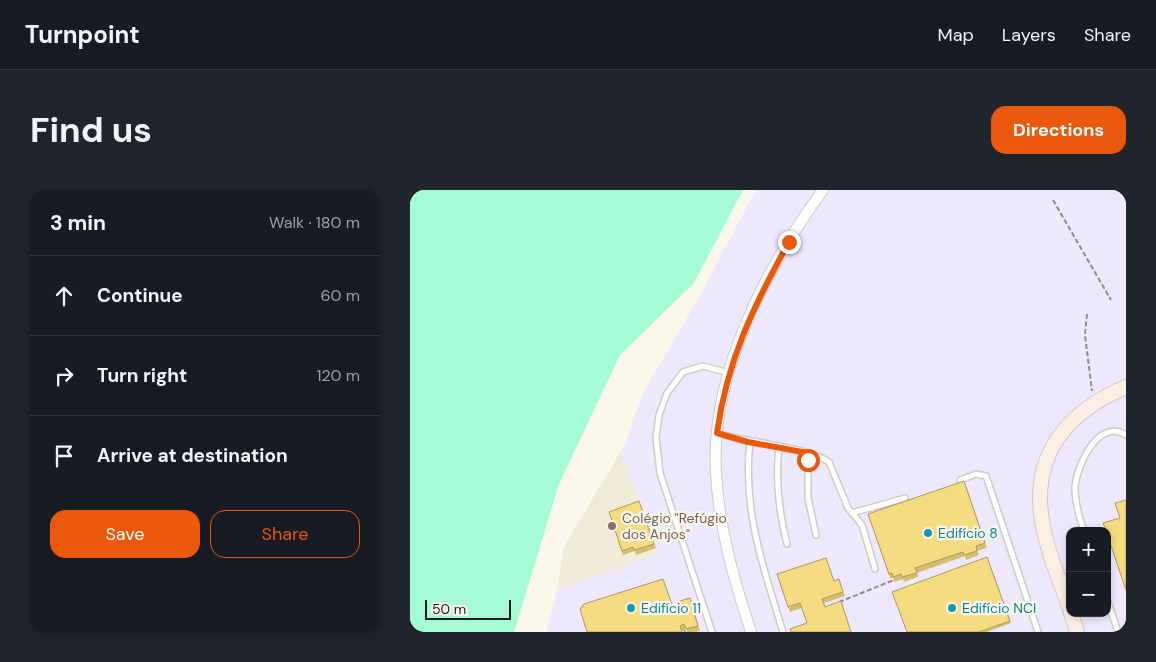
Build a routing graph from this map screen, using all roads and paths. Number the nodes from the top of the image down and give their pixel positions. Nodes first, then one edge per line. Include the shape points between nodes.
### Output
1 (823, 190) edge
2 (1053, 200) dead end
3 (1111, 300) dead end
4 (1087, 314) dead end
5 (729, 373) junction
6 (1126, 387) edge
7 (1096, 401) junction
8 (717, 433) junction
9 (1126, 435) edge
10 (750, 442) junction
11 (779, 448) junction
12 (808, 453) junction
13 (960, 480) edge
14 (905, 498) dead end
15 (852, 513) junction
16 (1083, 527) edge
17 (816, 535) dead end
18 (787, 544) dead end
19 (874, 569) dead end
20 (894, 580) edge
21 (1066, 598) edge
22 (834, 604) edge
23 (1111, 611) edge
24 (1072, 617) edge
25 (712, 632) edge
26 (751, 632) edge
27 (783, 632) edge
28 (1038, 632) edge
29 (1077, 632) edge
30 (1118, 632) edge

1 - 5 street via 758,298
2 - 3 path
4 - 7 path via 1084,335 1092,393
5 - 8 street
5 - 25 lane via 703,366 683,372 667,393 656,437 660,473
6 - 7 main road
7 - 21 main road via 1078,414 1059,435 1041,482 1042,523
8 - 10 lane
8 - 26 street via 716,472 723,525 733,575
9 - 16 lane via 1112,431 1105,434 1090,448 1078,469 1076,500
10 - 11 lane
10 - 27 lane via 748,492 753,524
11 - 12 lane
11 - 18 lane via 778,492
12 - 15 lane via 829,462
12 - 17 lane via 808,498
13 - 28 lane via 976,474 986,476
14 - 15 lane
15 - 19 lane via 862,525
20 - 22 path
23 - 30 lane
24 - 29 main road

